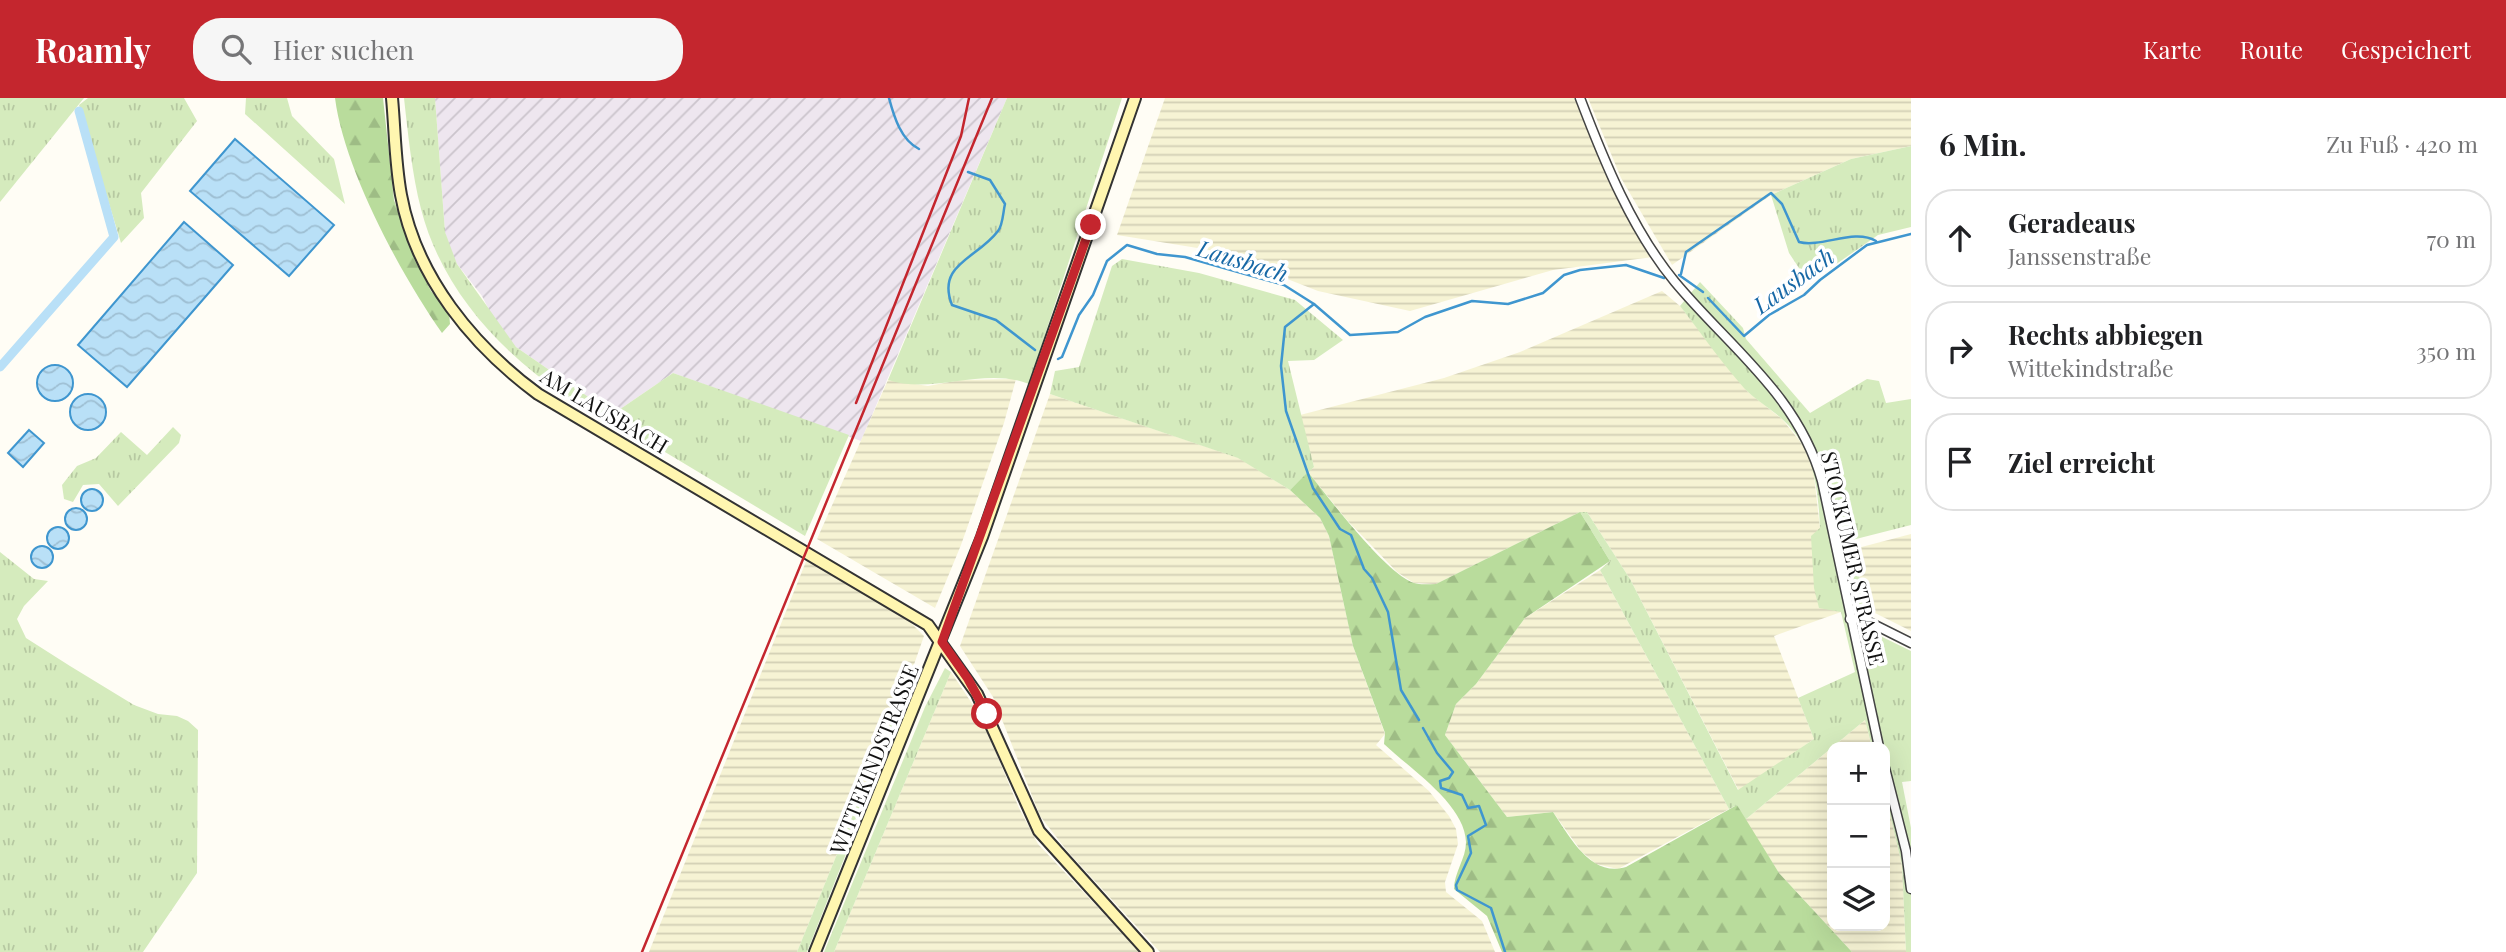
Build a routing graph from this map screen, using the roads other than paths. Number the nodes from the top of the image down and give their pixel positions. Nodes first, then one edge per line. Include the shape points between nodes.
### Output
1 (392, 98) edge
2 (1135, 98) edge
3 (1580, 98) edge
4 (1850, 619) junction
5 (942, 642) junction
6 (1911, 643) edge
7 (1878, 742) edge
8 (1890, 788) edge
9 (1911, 889) edge
10 (815, 952) edge
11 (1148, 952) edge

1 - 5 main road, AM LAUSBACH via 401,196 416,244 452,308 486,352 538,394 915,615
2 - 5 main road, WITTEKINDSTRASSE
3 - 4 street, STOCKUMER STRASSE via 1628,205 1661,262 1765,376 1802,428 1822,481
4 - 6 street via 1861,618
4 - 7 street, STOCKUMER STRASSE
5 - 10 main road, WITTEKINDSTRASSE
5 - 11 main road, AM LAUSBACH via 977,694 1039,831
8 - 9 street

